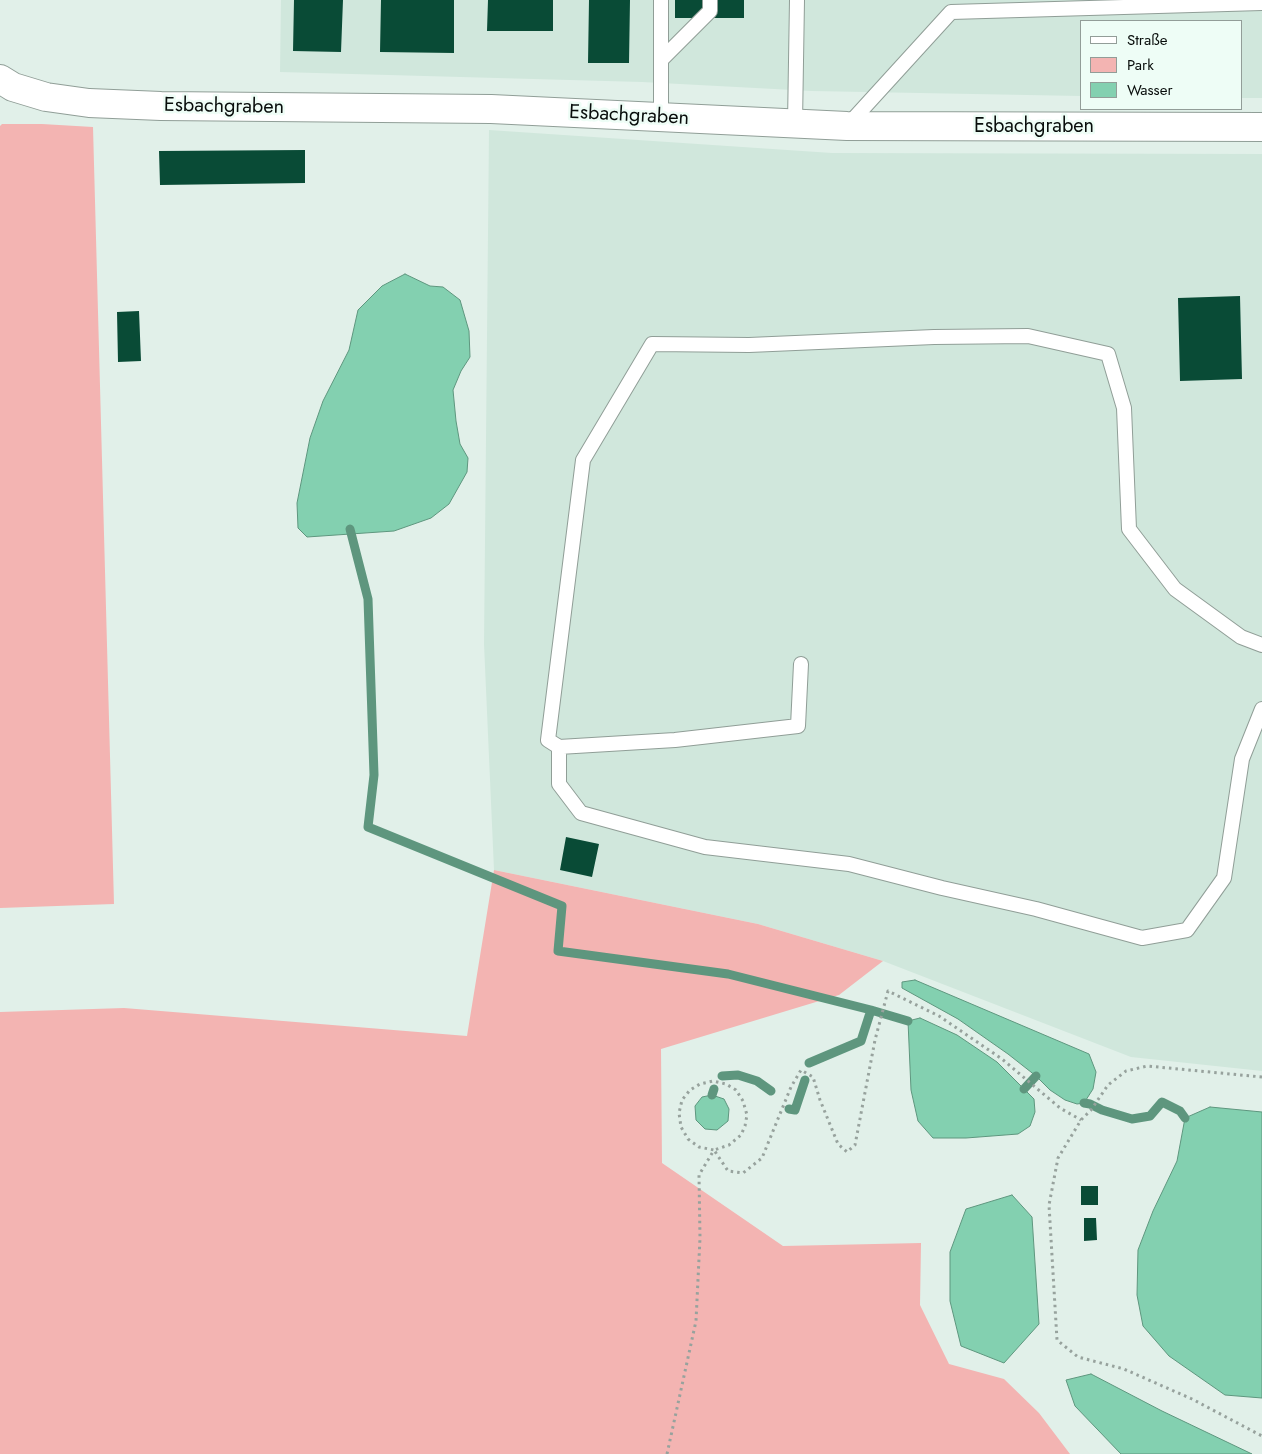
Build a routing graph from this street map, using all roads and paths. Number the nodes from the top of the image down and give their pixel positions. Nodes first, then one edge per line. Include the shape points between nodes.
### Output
1 (661, 0) edge
2 (710, 0) edge
3 (797, 0) edge
4 (1203, 2) edge
5 (1227, 2) edge
6 (1255, 2) edge
7 (1128, 3) edge
8 (1153, 3) edge
9 (1178, 3) edge
10 (1073, 4) edge
11 (1107, 4) edge
12 (661, 60) junction
13 (0, 79) edge
14 (661, 118) junction
15 (795, 123) junction
16 (847, 126) junction
17 (1262, 127) edge
18 (1262, 646) edge
19 (801, 664) dead end
20 (1262, 709) edge
21 (559, 747) junction
22 (1262, 1077) edge
23 (1081, 1120) junction
24 (714, 1150) junction
25 (1262, 1436) edge
26 (667, 1454) edge

1 - 12 lane
2 - 12 lane via 710,11
3 - 15 lane
4 - 5 lane
4 - 9 lane
5 - 6 lane
7 - 8 lane
7 - 11 lane
8 - 9 lane
10 - 11 lane
10 - 16 lane via 951,12
12 - 14 lane
13 - 14 street, Esbachgraben via 46,97 89,103 491,109
14 - 15 street, Esbachgraben
15 - 16 street, Esbachgraben
16 - 17 street, Esbachgraben
18 - 21 lane via 1241,637 1175,589 1129,530 1124,408 1108,354 1028,336 749,345 652,344 583,460 548,740
19 - 21 lane via 798,726 675,740
20 - 21 lane via 1242,759 1224,878 1187,930 1142,938 849,864 706,847 581,813 559,784
22 - 23 path via 1146,1066 1126,1071 1108,1085 1092,1110
23 - 24 path via 1060,1108 1002,1059 947,1021 888,992 875,1040 855,1145 847,1152 838,1144 813,1077 801,1070 762,1158 742,1173 728,1171
23 - 25 path via 1058,1158 1049,1205 1057,1340 1078,1357 1124,1369 1192,1399
24 - 24 path via 729,1145 741,1135 747,1115 736,1090 713,1081 690,1090 682,1100 679,1113 680,1127 688,1139 699,1147
24 - 26 path via 700,1175 696,1321

